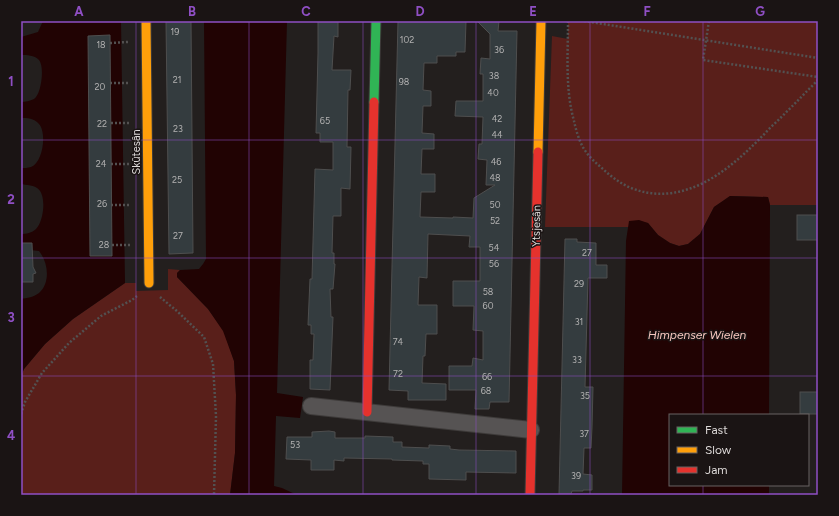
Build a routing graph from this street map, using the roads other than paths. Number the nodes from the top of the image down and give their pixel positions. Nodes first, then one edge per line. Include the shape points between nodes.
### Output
1 (146, 21) edge
2 (376, 21) edge
3 (541, 21) edge
4 (149, 283) road end
5 (311, 406) dead end
6 (367, 412) junction
7 (531, 430) junction
8 (530, 495) edge

1 - 4 street, Skûtesân
2 - 6 street
3 - 7 street, Ytsjesân
5 - 6 street
6 - 7 street
7 - 8 street, Ytsjesân

